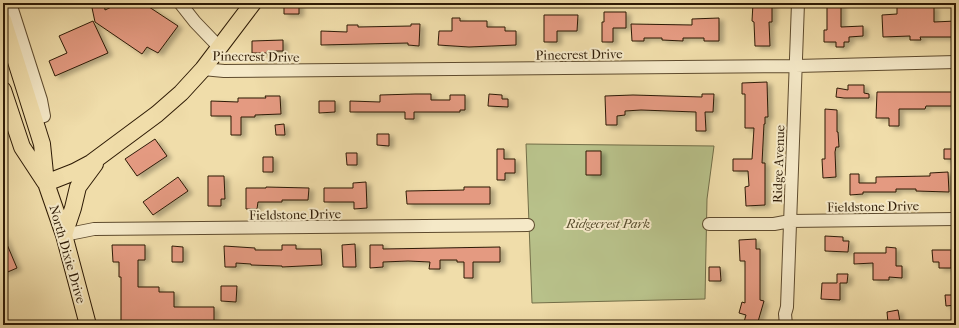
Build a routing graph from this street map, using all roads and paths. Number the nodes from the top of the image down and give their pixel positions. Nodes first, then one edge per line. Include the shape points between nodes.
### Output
1 (10, 3) edge
2 (180, 3) edge
3 (253, 3) edge
4 (798, 3) edge
5 (3, 20) edge
6 (219, 47) junction
7 (956, 62) edge
8 (796, 66) junction
9 (203, 69) junction
10 (4, 93) edge
11 (34, 119) junction
12 (102, 154) junction
13 (46, 183) junction
14 (956, 219) edge
15 (790, 221) junction
16 (709, 224) dead end
17 (528, 225) dead end
18 (64, 235) junction
19 (784, 321) edge
20 (88, 325) edge

1 - 11 street via 41,100 44,116
2 - 6 street
3 - 6 main road
4 - 8 street, Ridge Avenue
5 - 11 main road, North Dixie Drive
6 - 9 main road
7 - 8 street, Pinecrest Drive
8 - 9 street, Pinecrest Drive via 224,72
8 - 15 street, Ridge Avenue
9 - 12 main road via 157,114
10 - 11 main road via 15,114 24,122
10 - 13 main road, North Dixie Drive via 22,147
11 - 13 main road, North Dixie Drive via 42,144
12 - 13 main road via 92,163
12 - 18 main road via 78,187
13 - 18 main road, North Dixie Drive
14 - 15 street, Fieldstone Drive
15 - 16 street, Fieldstone Drive via 774,224
15 - 19 street, Ridge Avenue via 787,307
17 - 18 street, Fieldstone Drive via 94,229
18 - 20 main road, North Dixie Drive

